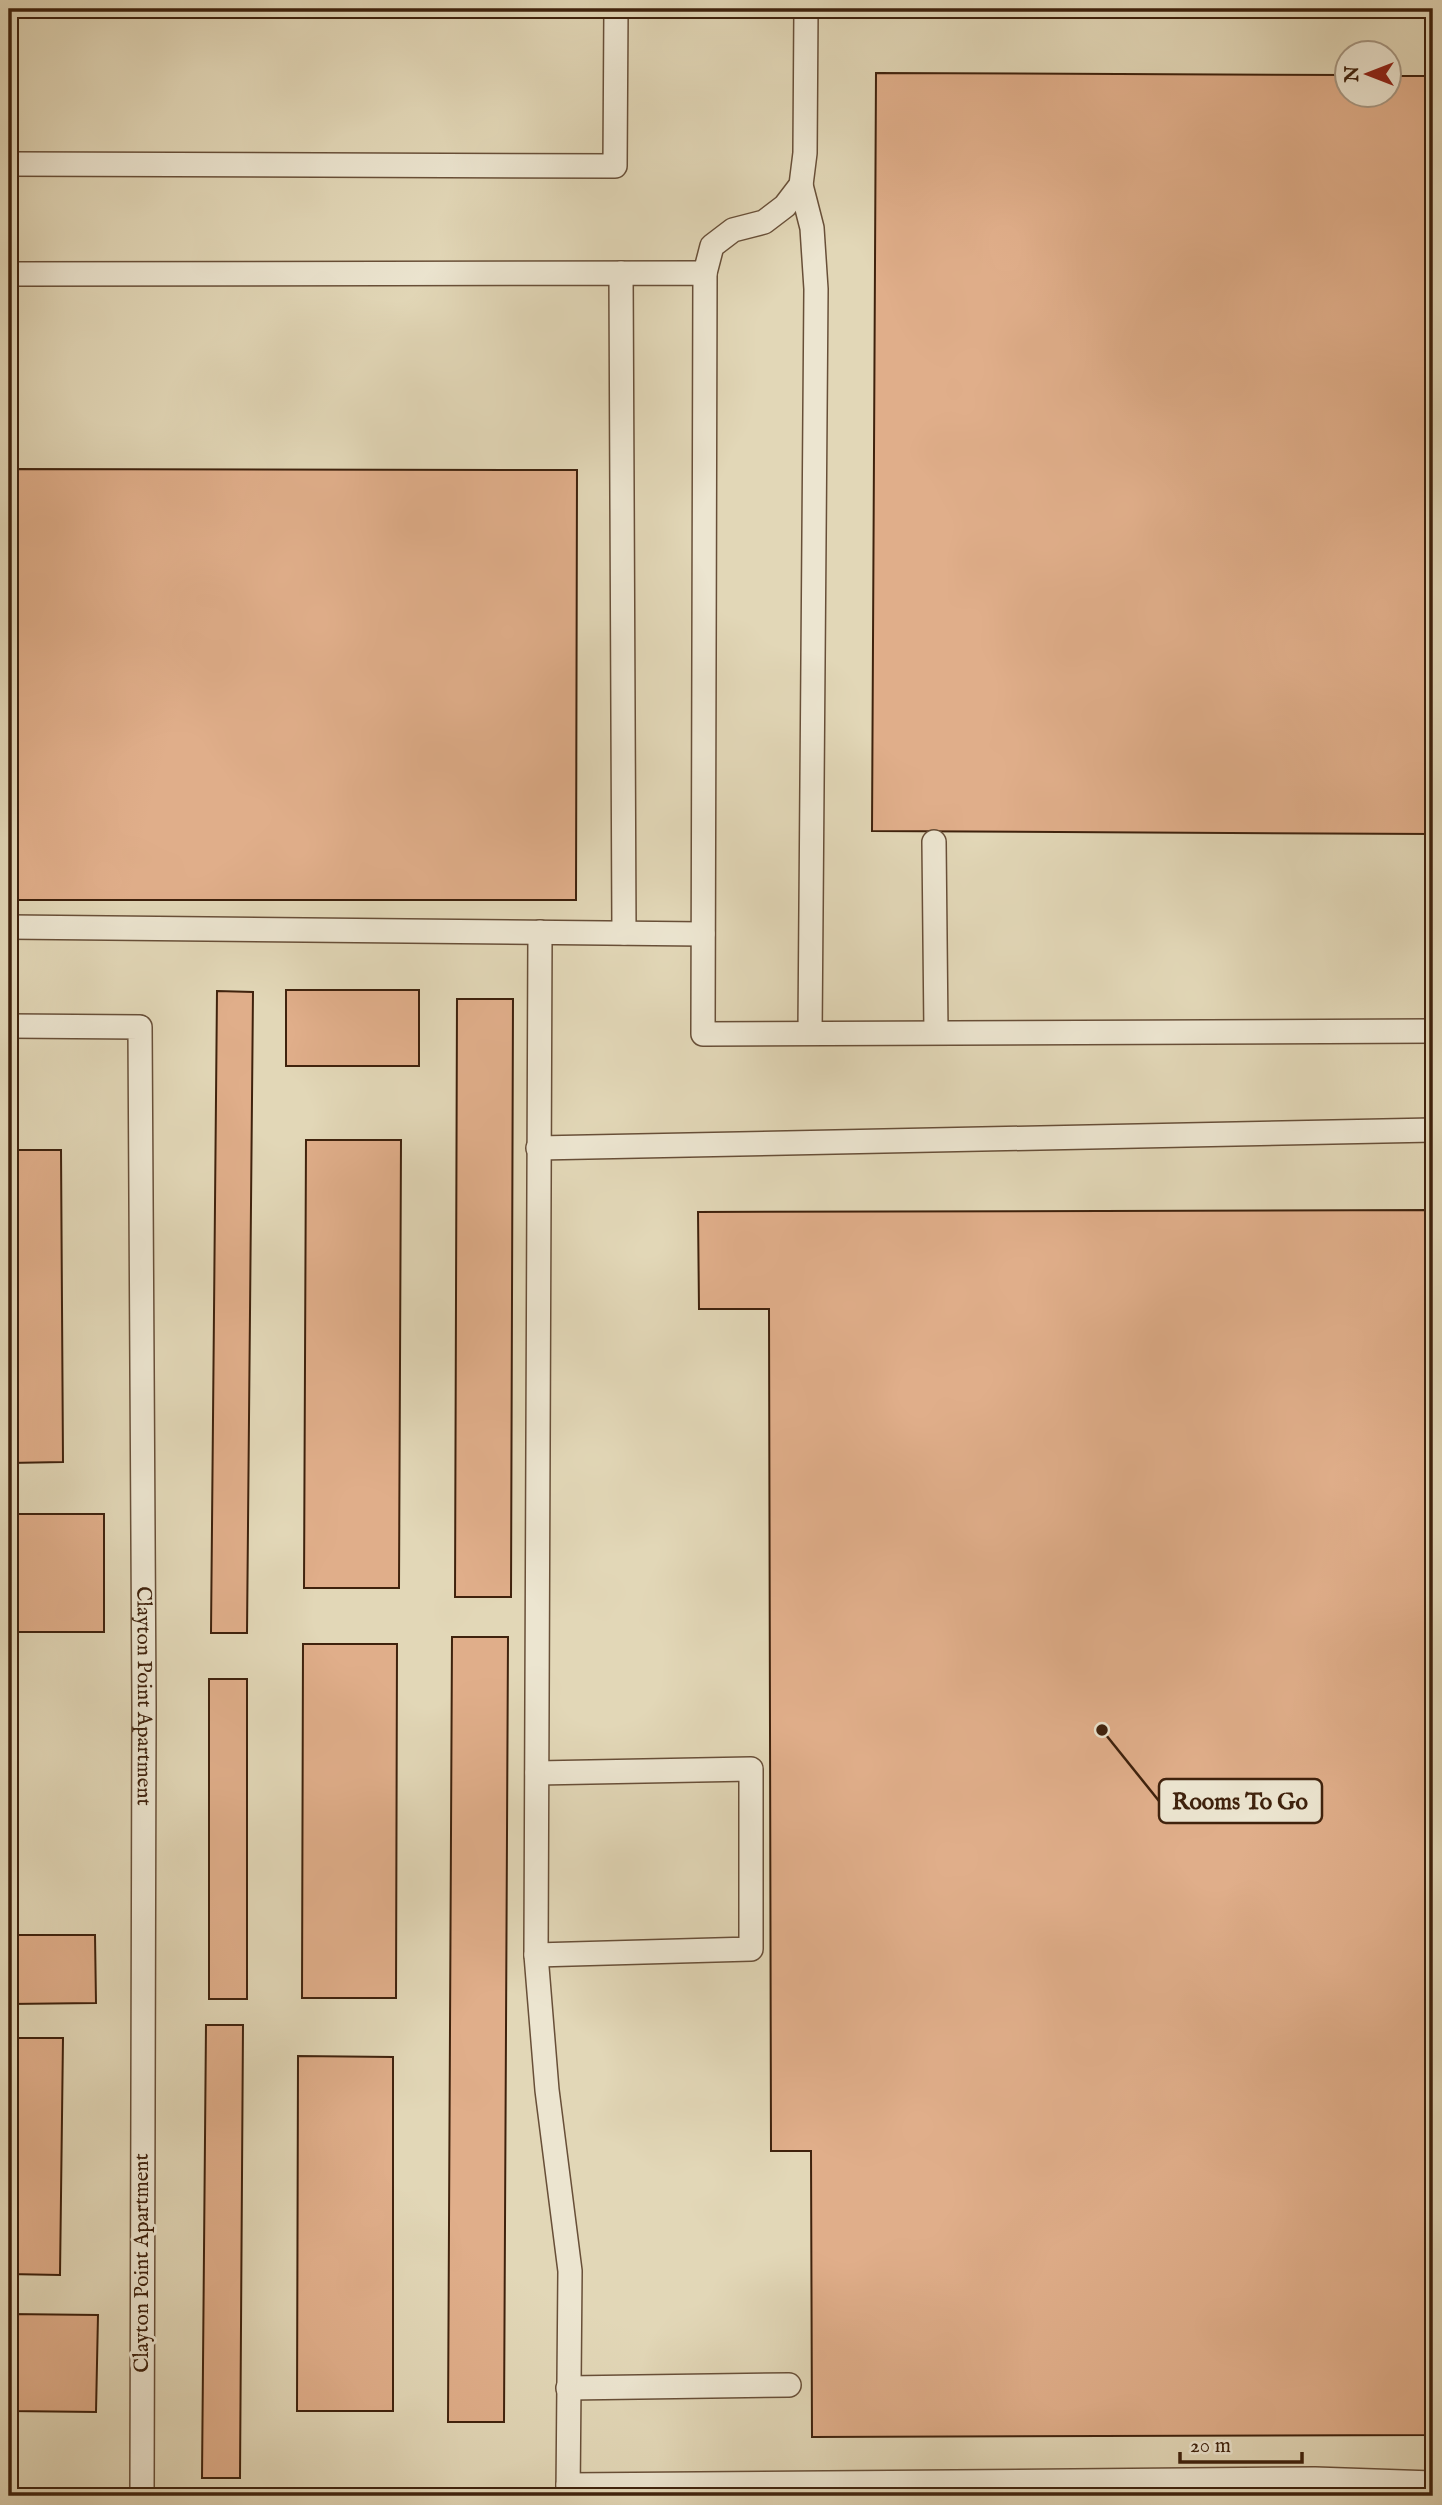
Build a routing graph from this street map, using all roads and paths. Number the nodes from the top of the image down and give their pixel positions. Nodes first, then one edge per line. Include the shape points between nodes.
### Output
1 (616, 9) edge
2 (806, 9) edge
3 (9, 164) edge
4 (801, 185) junction
5 (621, 273) junction
6 (705, 273) junction
7 (9, 274) edge
8 (934, 842) dead end
9 (9, 927) edge
10 (540, 932) junction
11 (624, 933) junction
12 (703, 934) junction
13 (9, 1026) edge
14 (1433, 1031) edge
15 (936, 1032) junction
16 (810, 1033) junction
17 (1433, 1130) edge
18 (538, 1148) junction
19 (537, 1773) junction
20 (536, 1955) junction
21 (789, 2385) dead end
22 (568, 2388) junction
23 (1433, 2483) edge
24 (568, 2491) edge
25 (142, 2496) edge

1 - 3 lane via 615,166
2 - 4 lane
4 - 6 lane via 785,206 764,222 733,230 712,246
4 - 16 lane via 812,228 817,289
5 - 6 lane
5 - 7 lane
5 - 11 lane
6 - 12 lane
8 - 15 lane
9 - 10 lane
10 - 11 lane
10 - 18 lane
11 - 12 lane
12 - 16 lane via 703,1034
13 - 25 lane, Clayton Point Apartment via 141,1027
14 - 15 lane
15 - 16 lane
17 - 18 lane
18 - 19 lane
19 - 20 lane
19 - 20 lane via 751,1769 751,1949
20 - 22 lane via 547,2090 570,2271
21 - 22 lane
22 - 24 lane
23 - 24 lane via 1315,2479

